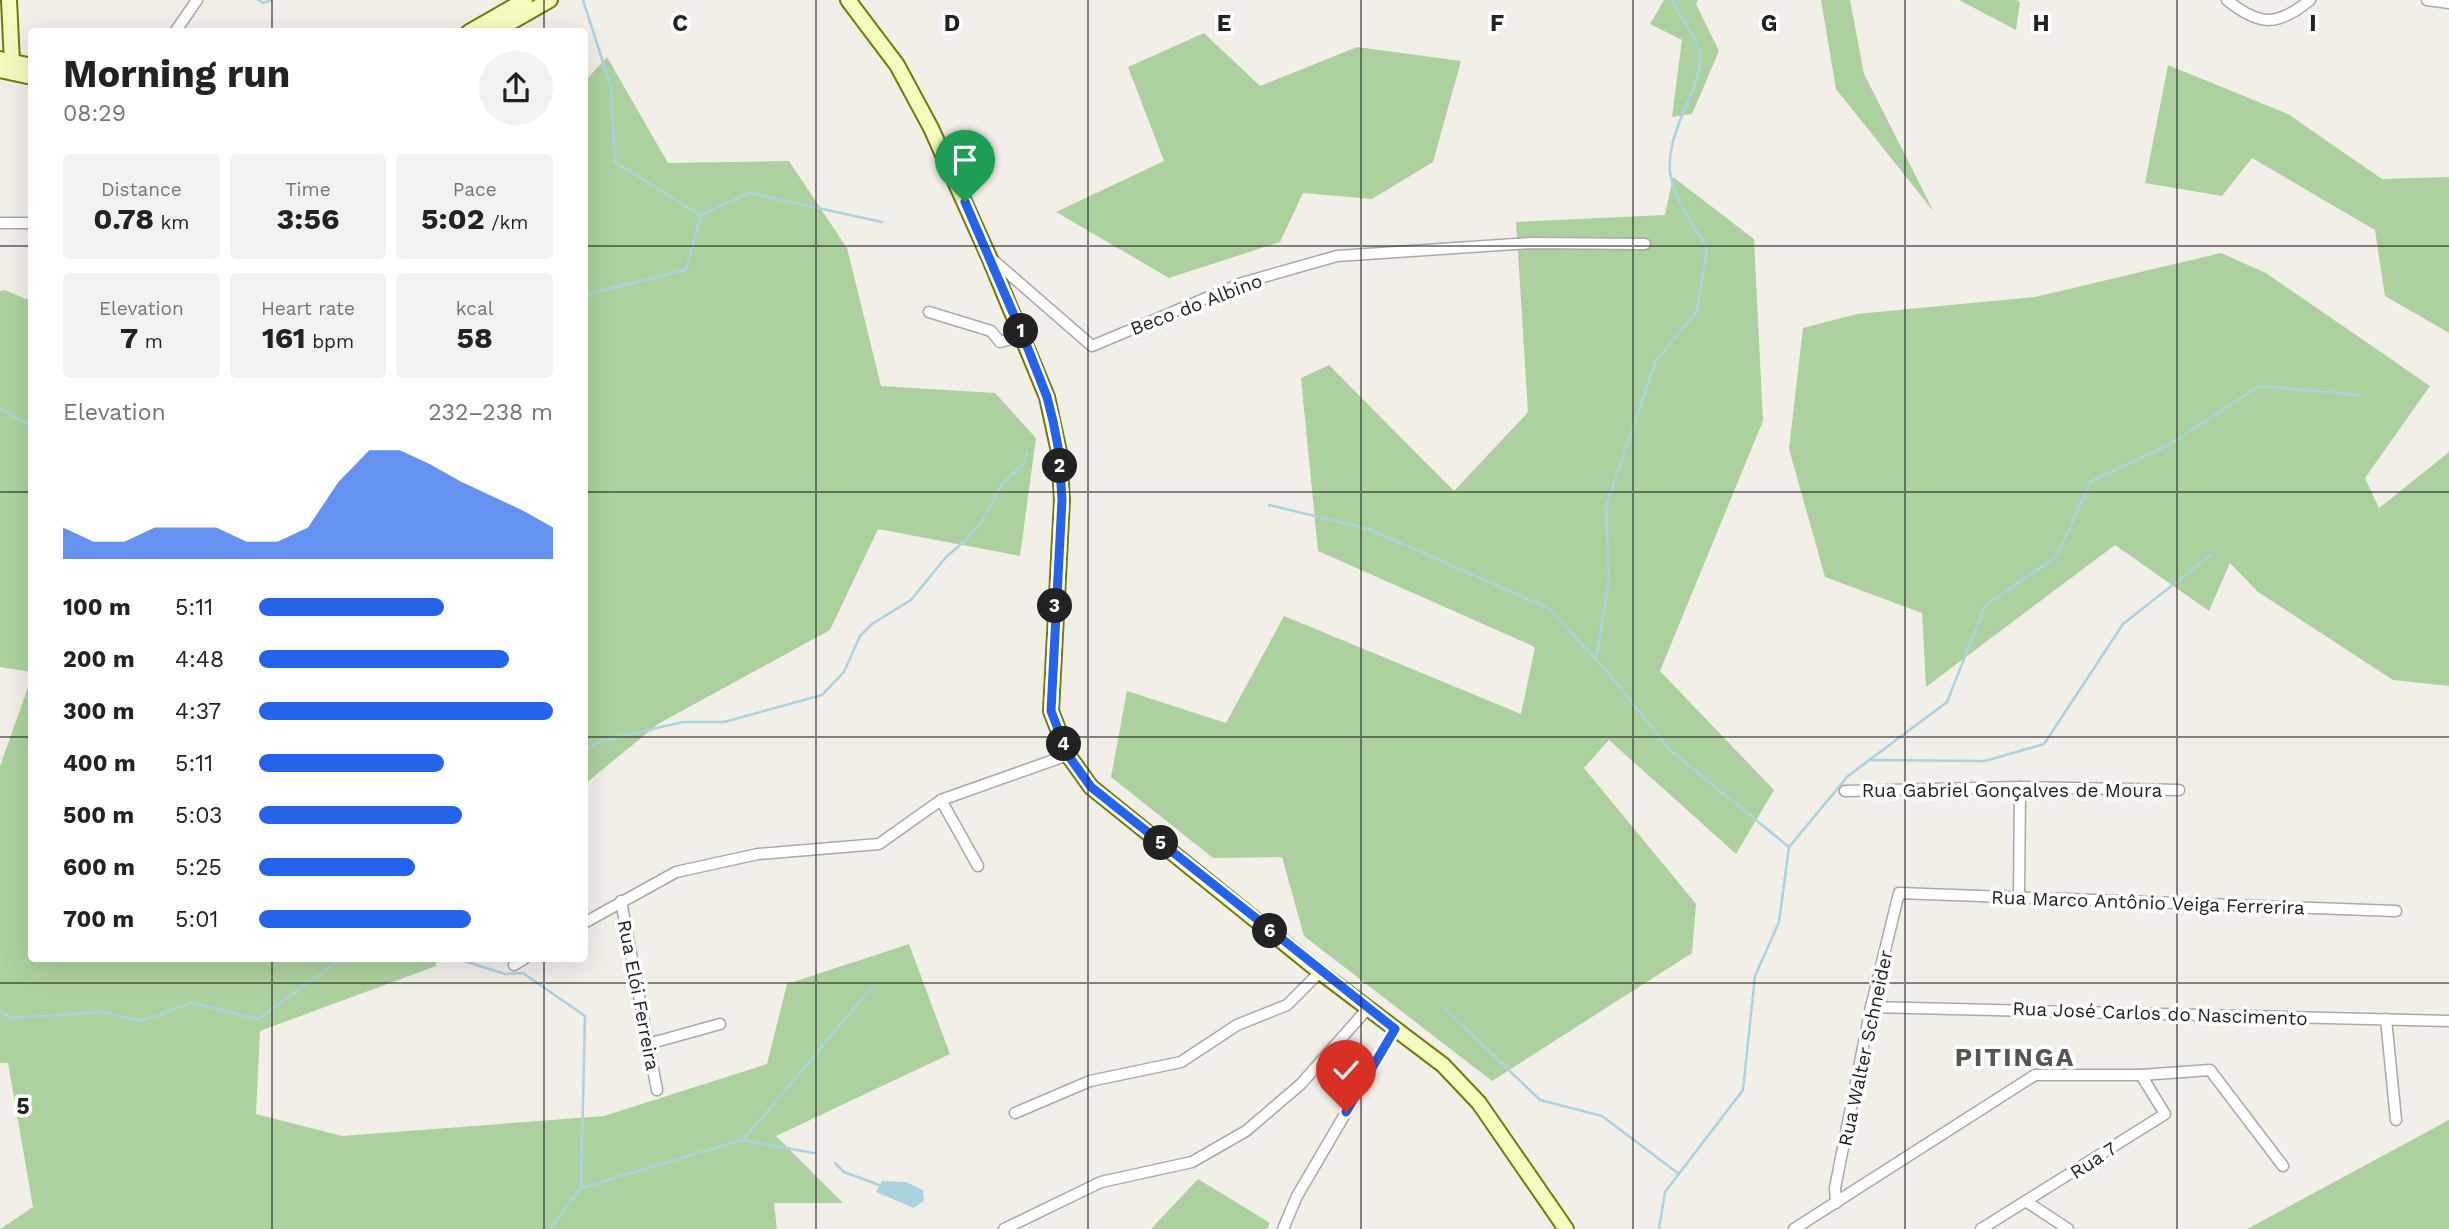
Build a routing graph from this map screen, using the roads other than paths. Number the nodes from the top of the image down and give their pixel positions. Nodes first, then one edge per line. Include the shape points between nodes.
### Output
1 (9, 0) edge
2 (197, 0) edge
3 (524, 0) edge
4 (550, 0) edge
5 (848, 0) edge
6 (2227, 0) edge
7 (2310, 0) edge
8 (2427, 0) edge
9 (2449, 3) edge
10 (11, 27) junction
11 (178, 28) edge
12 (476, 28) edge
13 (501, 28) edge
14 (0, 42) edge
15 (3, 64) edge
16 (28, 73) edge
17 (0, 223) edge
18 (28, 223) edge
19 (1645, 244) dead end
20 (989, 257) junction
21 (929, 313) dead end
22 (1023, 336) junction
23 (1068, 755) junction
24 (2020, 787) junction
25 (2179, 790) dead end
26 (1845, 791) dead end
27 (940, 800) junction
28 (978, 866) dead end
29 (1899, 893) joint
30 (2019, 896) junction
31 (621, 901) junction
32 (2396, 911) dead end
33 (588, 921) edge
34 (519, 962) edge
35 (514, 965) dead end
36 (1320, 972) junction
37 (1871, 1007) junction
38 (1368, 1008) junction
39 (2386, 1019) junction
40 (2449, 1021) edge
41 (720, 1024) dead end
42 (1395, 1029) junction
43 (648, 1044) junction
44 (2141, 1075) junction
45 (657, 1090) dead end
46 (1015, 1113) dead end
47 (2396, 1120) dead end
48 (1511, 1146) junction
49 (2283, 1166) dead end
50 (2027, 1202) junction
51 (1836, 1203) junction
52 (1004, 1229) edge
53 (1283, 1229) edge
54 (1557, 1229) edge
55 (1566, 1229) edge
56 (1794, 1229) edge
57 (1981, 1229) edge
58 (2068, 1229) edge

1 - 10 main road
2 - 11 street
3 - 12 main road
4 - 13 main road
5 - 20 main road via 907,83
6 - 7 street via 2258,20 2289,17
8 - 9 street
10 - 14 main road
10 - 15 main road
15 - 16 main road
17 - 18 street
19 - 20 street, Beco do Albino via 1490,245 1336,256 1242,283 1092,346
20 - 22 main road
21 - 22 street via 990,331 1000,342
22 - 23 main road via 1047,397 1059,452 1062,500 1051,711
23 - 27 street
23 - 36 main road via 1091,787
24 - 25 street, Rua Gabriel Gonçalves de Moura
24 - 26 street, Rua Gabriel Gonçalves de Moura
24 - 30 street
27 - 28 street
27 - 31 street via 879,844 758,854 698,866 676,872
29 - 30 street, Rua Marco Antônio Veiga Ferrerira
29 - 37 street, Rua Walter Schneider
30 - 32 street, Rua Marco Antônio Veiga Ferrerira
31 - 33 street
31 - 43 street, Rua Elói Ferreira
34 - 35 street
36 - 38 main road
36 - 46 street via 1287,1005 1237,1025 1181,1062 1090,1081
37 - 39 street, Rua José Carlos do Nascimento
37 - 51 street, Rua Walter Schneider via 1835,1188
38 - 42 main road
38 - 52 street via 1301,1084 1246,1131 1192,1162 1101,1182
39 - 40 street, Rua José Carlos do Nascimento
39 - 47 street
41 - 43 street
42 - 48 main road via 1443,1065
42 - 53 street via 1297,1196
43 - 45 street, Rua Elói Ferreira
44 - 49 street via 2210,1070
44 - 50 street, Rua 7 via 2165,1114
44 - 51 street via 2035,1075
48 - 54 main road via 1528,1184
48 - 55 main road
50 - 57 street, Rua 7
50 - 58 street
51 - 56 street

